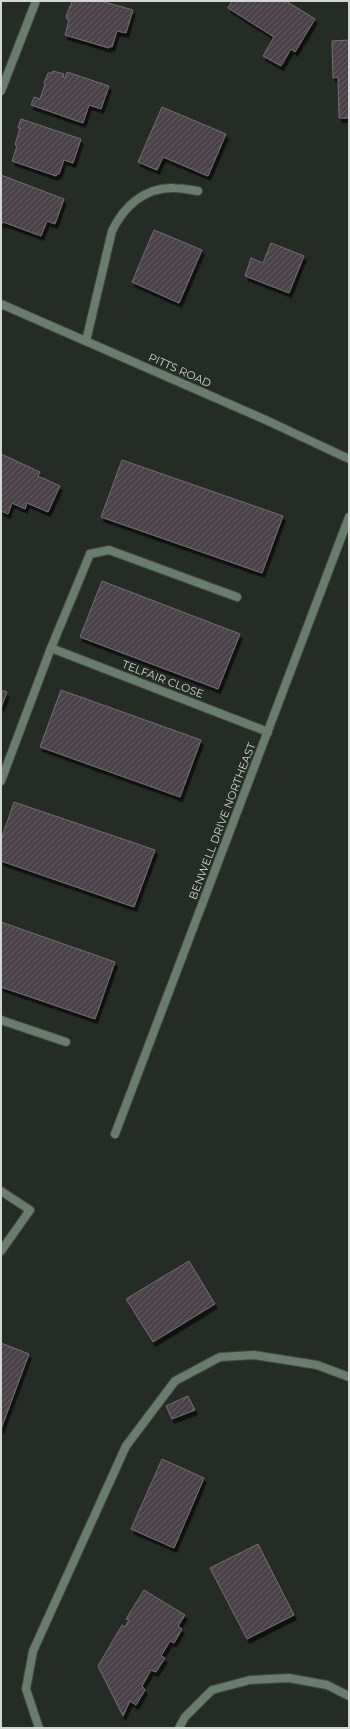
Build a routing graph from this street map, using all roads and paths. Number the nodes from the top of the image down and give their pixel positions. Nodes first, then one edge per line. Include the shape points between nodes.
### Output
1 (36, 1) edge
2 (1, 91) edge
3 (198, 191) dead end
4 (1, 304) edge
5 (86, 341) junction
6 (349, 459) edge
7 (349, 517) edge
8 (237, 597) dead end
9 (51, 648) junction
10 (268, 732) junction
11 (1, 781) edge
12 (1, 1020) edge
13 (66, 1042) dead end
14 (116, 1134) dead end
15 (1, 1191) edge
16 (1, 1251) edge
17 (349, 1377) edge
18 (349, 1696) edge
19 (39, 1728) edge
20 (179, 1728) edge

1 - 2 street
3 - 5 street via 174,188 157,190 134,200 119,216 112,231
4 - 5 street, PITTS ROAD
5 - 6 street, PITTS ROAD
7 - 10 street, BENWELL DRIVE NORTHEAST
8 - 9 street via 109,550 90,554
9 - 10 street, TELFAIR CLOSE
9 - 11 street
10 - 14 street, BENWELL DRIVE NORTHEAST
12 - 13 street
15 - 16 street via 30,1210
17 - 19 street via 317,1365 254,1355 220,1357 175,1381 126,1446 33,1651 26,1689
18 - 20 street via 327,1685 289,1678 250,1680 212,1690 185,1717

